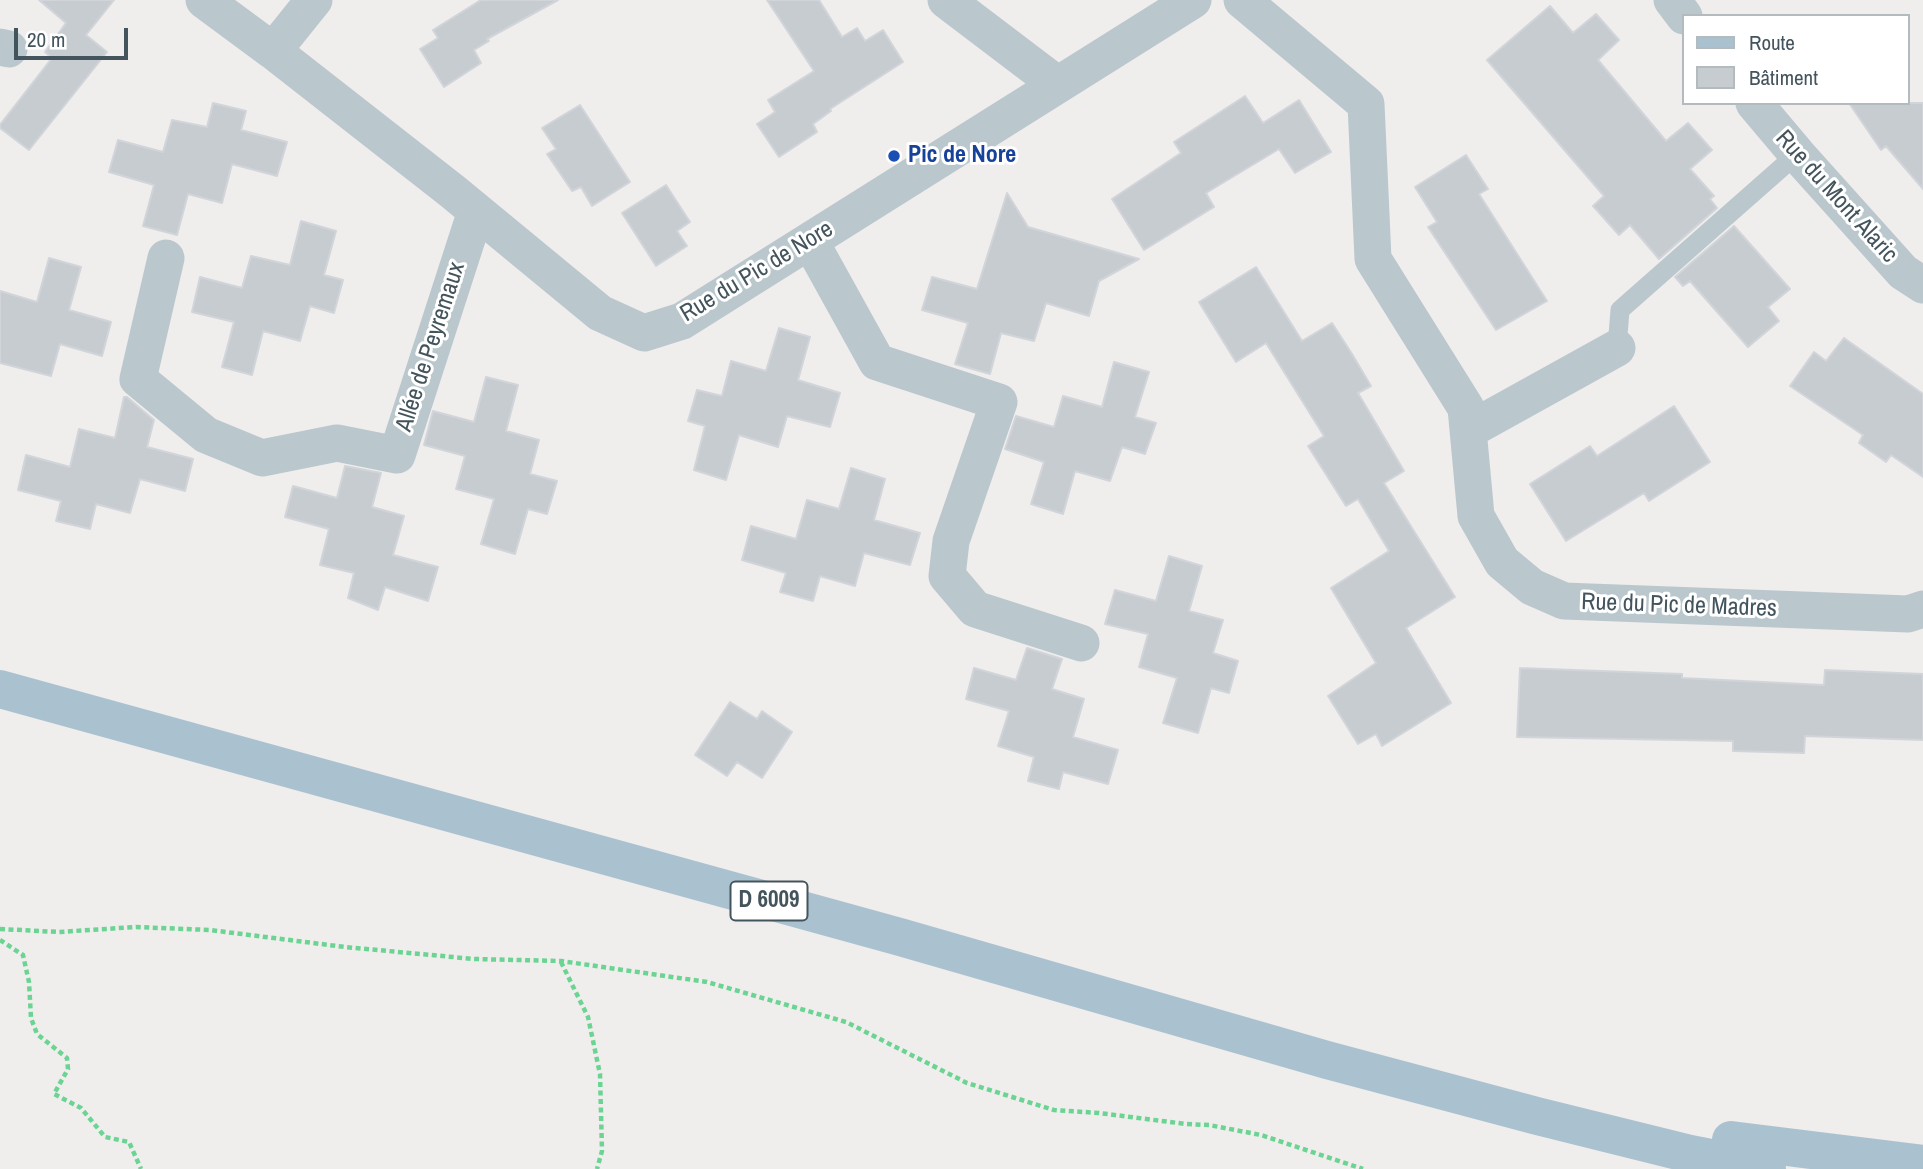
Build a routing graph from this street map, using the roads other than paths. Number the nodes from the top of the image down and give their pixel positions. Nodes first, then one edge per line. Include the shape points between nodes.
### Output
1 (204, 0) edge
2 (314, 0) edge
3 (946, 0) edge
4 (1193, 0) edge
5 (1242, 0) edge
6 (273, 51) junction
7 (1058, 85) junction
8 (1756, 105) edge
9 (1797, 154) junction
10 (476, 211) junction
11 (810, 241) junction
12 (166, 258) dead end
13 (1923, 285) edge
14 (1617, 348) joint
15 (1469, 430) junction
16 (1923, 609) edge
17 (1082, 643) dead end
18 (0, 689) edge
19 (1538, 1116) junction
20 (1923, 1164) edge
21 (1767, 1169) edge

1 - 6 street, Rue du Pic de Nore
2 - 6 street
3 - 7 street
4 - 7 street, Rue du Pic de Nore
5 - 15 street, Rue du Pic de Madres via 1367,104 1373,259 1466,408
6 - 10 street, Rue du Pic de Nore
7 - 11 street, Rue du Pic de Nore
8 - 9 street, Rue du Mont Alaric
9 - 13 street, Rue du Mont Alaric via 1903,272
9 - 14 lane via 1620,310
10 - 11 street, Rue du Pic de Nore via 600,313 644,332 682,321
10 - 12 street, Allée de Peyremaux via 397,454 337,443 262,458 206,435 138,379
11 - 17 street via 877,362 999,402 951,541 947,576 975,609
14 - 15 street
15 - 16 street, Rue du Pic de Madres via 1476,516 1502,562 1532,587 1564,601 1908,614
18 - 19 main road, D 6009
19 - 20 main road
19 - 21 main road, D 6009

